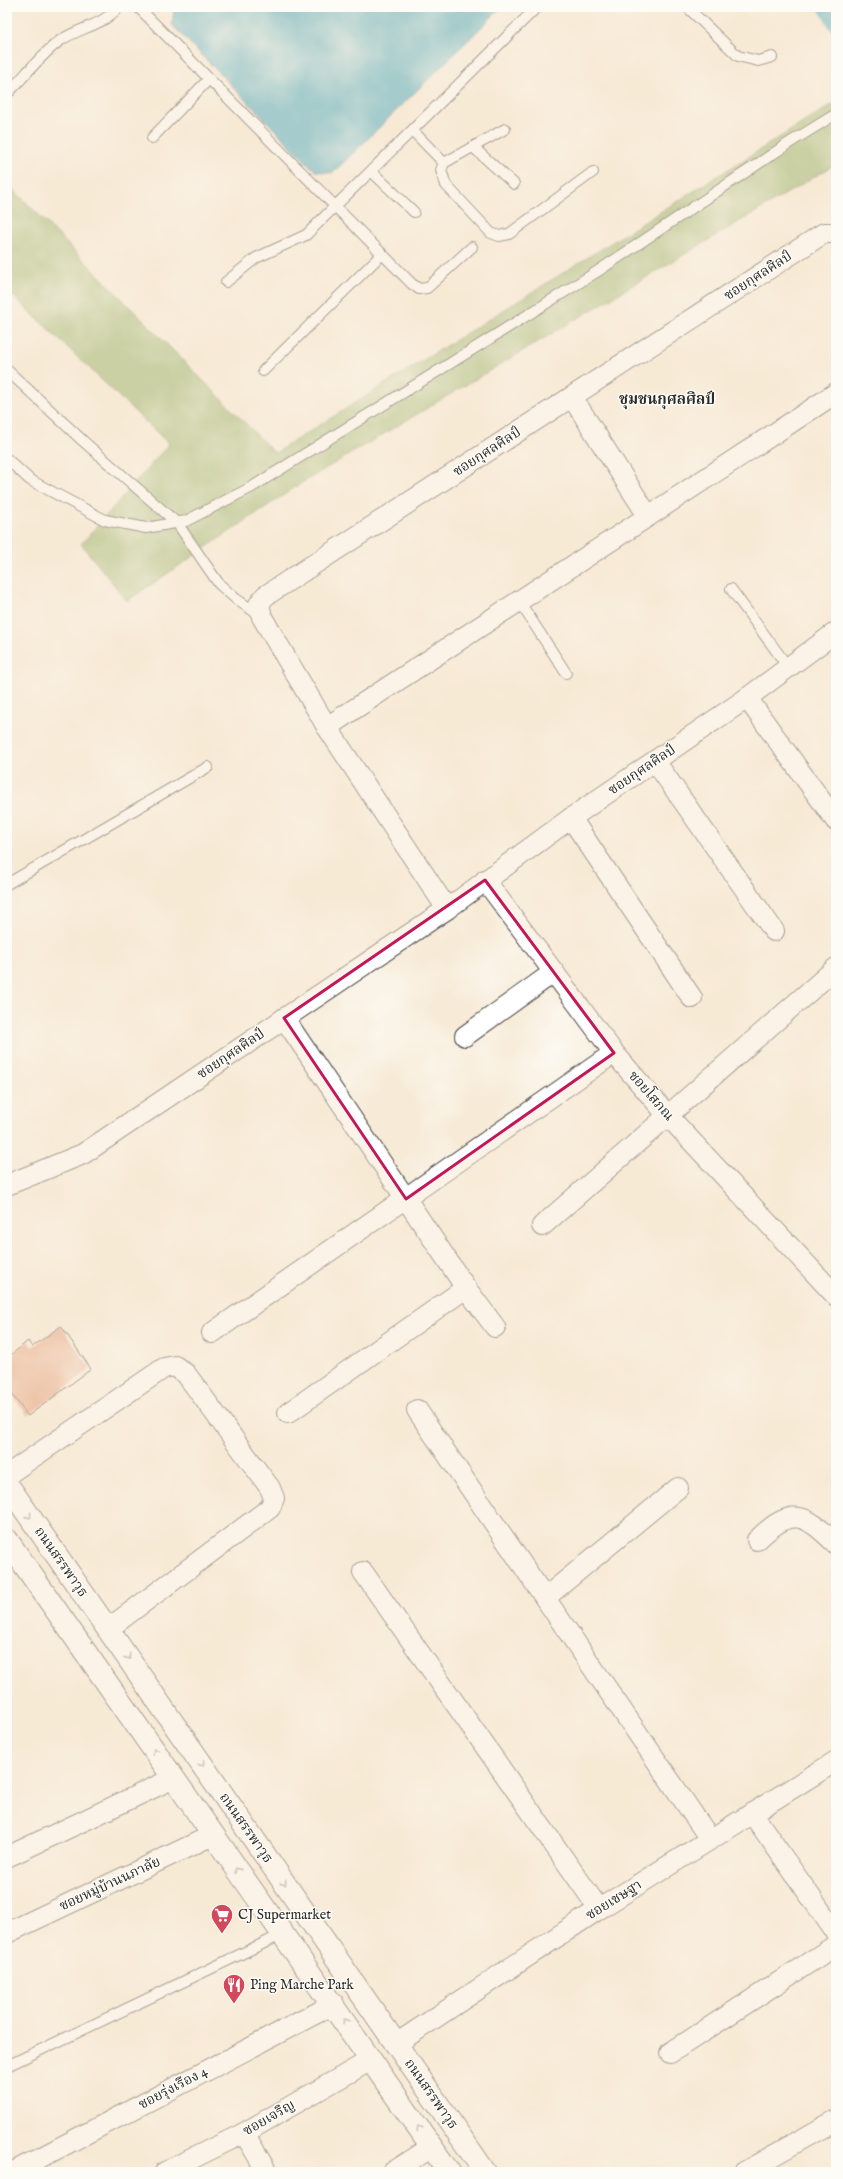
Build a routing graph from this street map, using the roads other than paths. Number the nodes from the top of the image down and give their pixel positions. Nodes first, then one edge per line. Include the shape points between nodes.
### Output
1 (119, 7) edge
2 (138, 7) edge
3 (537, 7) edge
4 (686, 7) edge
5 (772, 58) dead end
6 (209, 79) junction
7 (7, 94) edge
8 (836, 114) edge
9 (505, 128) dead end
10 (413, 131) junction
11 (152, 138) dead end
12 (473, 147) junction
13 (444, 163) junction
14 (372, 172) junction
15 (592, 172) dead end
16 (514, 184) dead end
17 (336, 208) junction
18 (414, 212) dead end
19 (836, 232) edge
20 (472, 247) dead end
21 (382, 254) junction
22 (226, 282) dead end
23 (7, 370) edge
24 (263, 370) dead end
25 (836, 393) edge
26 (572, 397) junction
27 (7, 459) edge
28 (648, 516) junction
29 (177, 523) junction
30 (731, 589) dead end
31 (519, 601) junction
32 (262, 617) junction
33 (834, 638) edge
34 (788, 668) junction
35 (566, 673) dead end
36 (747, 698) junction
37 (327, 726) junction
38 (655, 761) junction
39 (208, 767) dead end
40 (571, 818) junction
41 (836, 821) edge
42 (485, 880) junction
43 (7, 884) edge
44 (447, 908) junction
45 (774, 931) dead end
46 (836, 968) edge
47 (554, 972) junction
48 (692, 998) dead end
49 (284, 1018) junction
50 (465, 1036) dead end
51 (614, 1053) junction
52 (669, 1117) junction
53 (7, 1185) edge
54 (406, 1200) junction
55 (542, 1226) dead end
56 (466, 1288) junction
57 (836, 1296) edge
58 (495, 1326) dead end
59 (212, 1333) dead end
60 (417, 1410) dead end
61 (288, 1413) dead end
62 (7, 1475) edge
63 (7, 1484) edge
64 (678, 1488) dead end
65 (7, 1540) edge
66 (757, 1540) dead end
67 (836, 1544) edge
68 (363, 1572) dead end
69 (545, 1598) junction
70 (108, 1629) junction
71 (836, 1761) edge
72 (174, 1778) junction
73 (752, 1813) junction
74 (213, 1835) junction
75 (710, 1839) junction
76 (7, 1857) edge
77 (599, 1909) junction
78 (7, 1933) edge
79 (836, 1933) edge
80 (283, 1934) junction
81 (836, 1945) edge
82 (334, 2004) junction
83 (396, 2044) junction
84 (670, 2053) dead end
85 (371, 2060) junction
86 (7, 2066) edge
87 (836, 2120) edge
88 (244, 2133) junction
89 (432, 2147) junction
90 (13, 2172) edge
91 (165, 2172) edge
92 (267, 2172) edge
93 (393, 2172) edge
94 (449, 2172) edge
95 (485, 2172) edge
96 (744, 2172) edge

1 - 7 lane via 101,23 73,33 57,44
2 - 6 lane
3 - 10 lane
4 - 5 lane via 738,56 758,62
6 - 11 lane
6 - 17 lane
8 - 29 lane via 598,271 252,487 186,521
9 - 12 lane
10 - 13 lane
10 - 14 lane
12 - 13 lane
12 - 16 lane
13 - 15 lane via 441,170 446,185 492,233 499,236 509,234
14 - 17 lane
14 - 18 lane
17 - 21 lane
17 - 22 lane via 306,235 256,258
19 - 26 street, ซอยกุศลศิลป์ via 824,233
20 - 21 lane via 427,288 419,289
21 - 24 lane
23 - 29 lane
25 - 28 street
26 - 28 street
26 - 32 street, ซอยกุศลศิลป์ via 265,596 259,604
27 - 29 lane via 30,480 105,520 146,528
28 - 31 street
29 - 32 lane via 219,584
30 - 34 lane
31 - 35 lane
31 - 37 street
32 - 37 street
33 - 34 street, ซอยกุศลศิลป์
34 - 36 street, ซอยกุศลศิลป์
36 - 38 street, ซอยกุศลศิลป์
36 - 41 street
37 - 44 street
38 - 40 street, ซอยกุศลศิลป์
38 - 45 street
39 - 43 lane
40 - 42 street, ซอยกุศลศิลป์
40 - 48 street
42 - 44 street, ซอยกุศลศิลป์
42 - 47 street, ซอยโสภณ
44 - 49 street, ซอยกุศลศิลป์
46 - 52 street
47 - 50 street
47 - 51 street, ซอยโสภณ
49 - 53 street, ซอยกุศลศิลป์ via 83,1154
49 - 54 street
51 - 52 street, ซอยโสภณ
51 - 54 street
52 - 55 street
52 - 57 street, ซอยโสภณ
54 - 56 street
54 - 59 street
56 - 58 street
56 - 61 street
60 - 69 street
62 - 70 street via 164,1368 175,1366 186,1374 270,1488 274,1498 270,1508
63 -> 70 main road, ถนนสรรพาวุธ
64 - 69 street
72 -> 65 main road
66 - 67 street via 772,1525 792,1516 808,1520
68 - 77 street
69 - 75 street
70 -> 83 main road, ถนนสรรพาวุธ
71 - 73 street, ซอยเชษฐา
72 - 74 main road
72 - 76 street
73 - 75 street, ซอยเชษฐา
73 - 79 street
74 - 78 street, ซอยหมู่บ้านนภาลัย
80 -> 74 main road
75 - 77 street, ซอยเชษฐา
77 - 83 street, ซอยเชษฐา
80 - 82 main road
80 - 86 lane
81 - 84 street
85 -> 82 main road
82 - 90 street, ซอยรุ่งเรือง 4
83 - 85 main road
83 - 95 main road, ถนนสรรพาวุธ
85 - 88 street, ซอยเจริญ
89 -> 85 main road
87 - 96 street
88 - 91 street, ซอยเจริญ
88 - 92 street
89 - 93 street
89 - 94 main road

